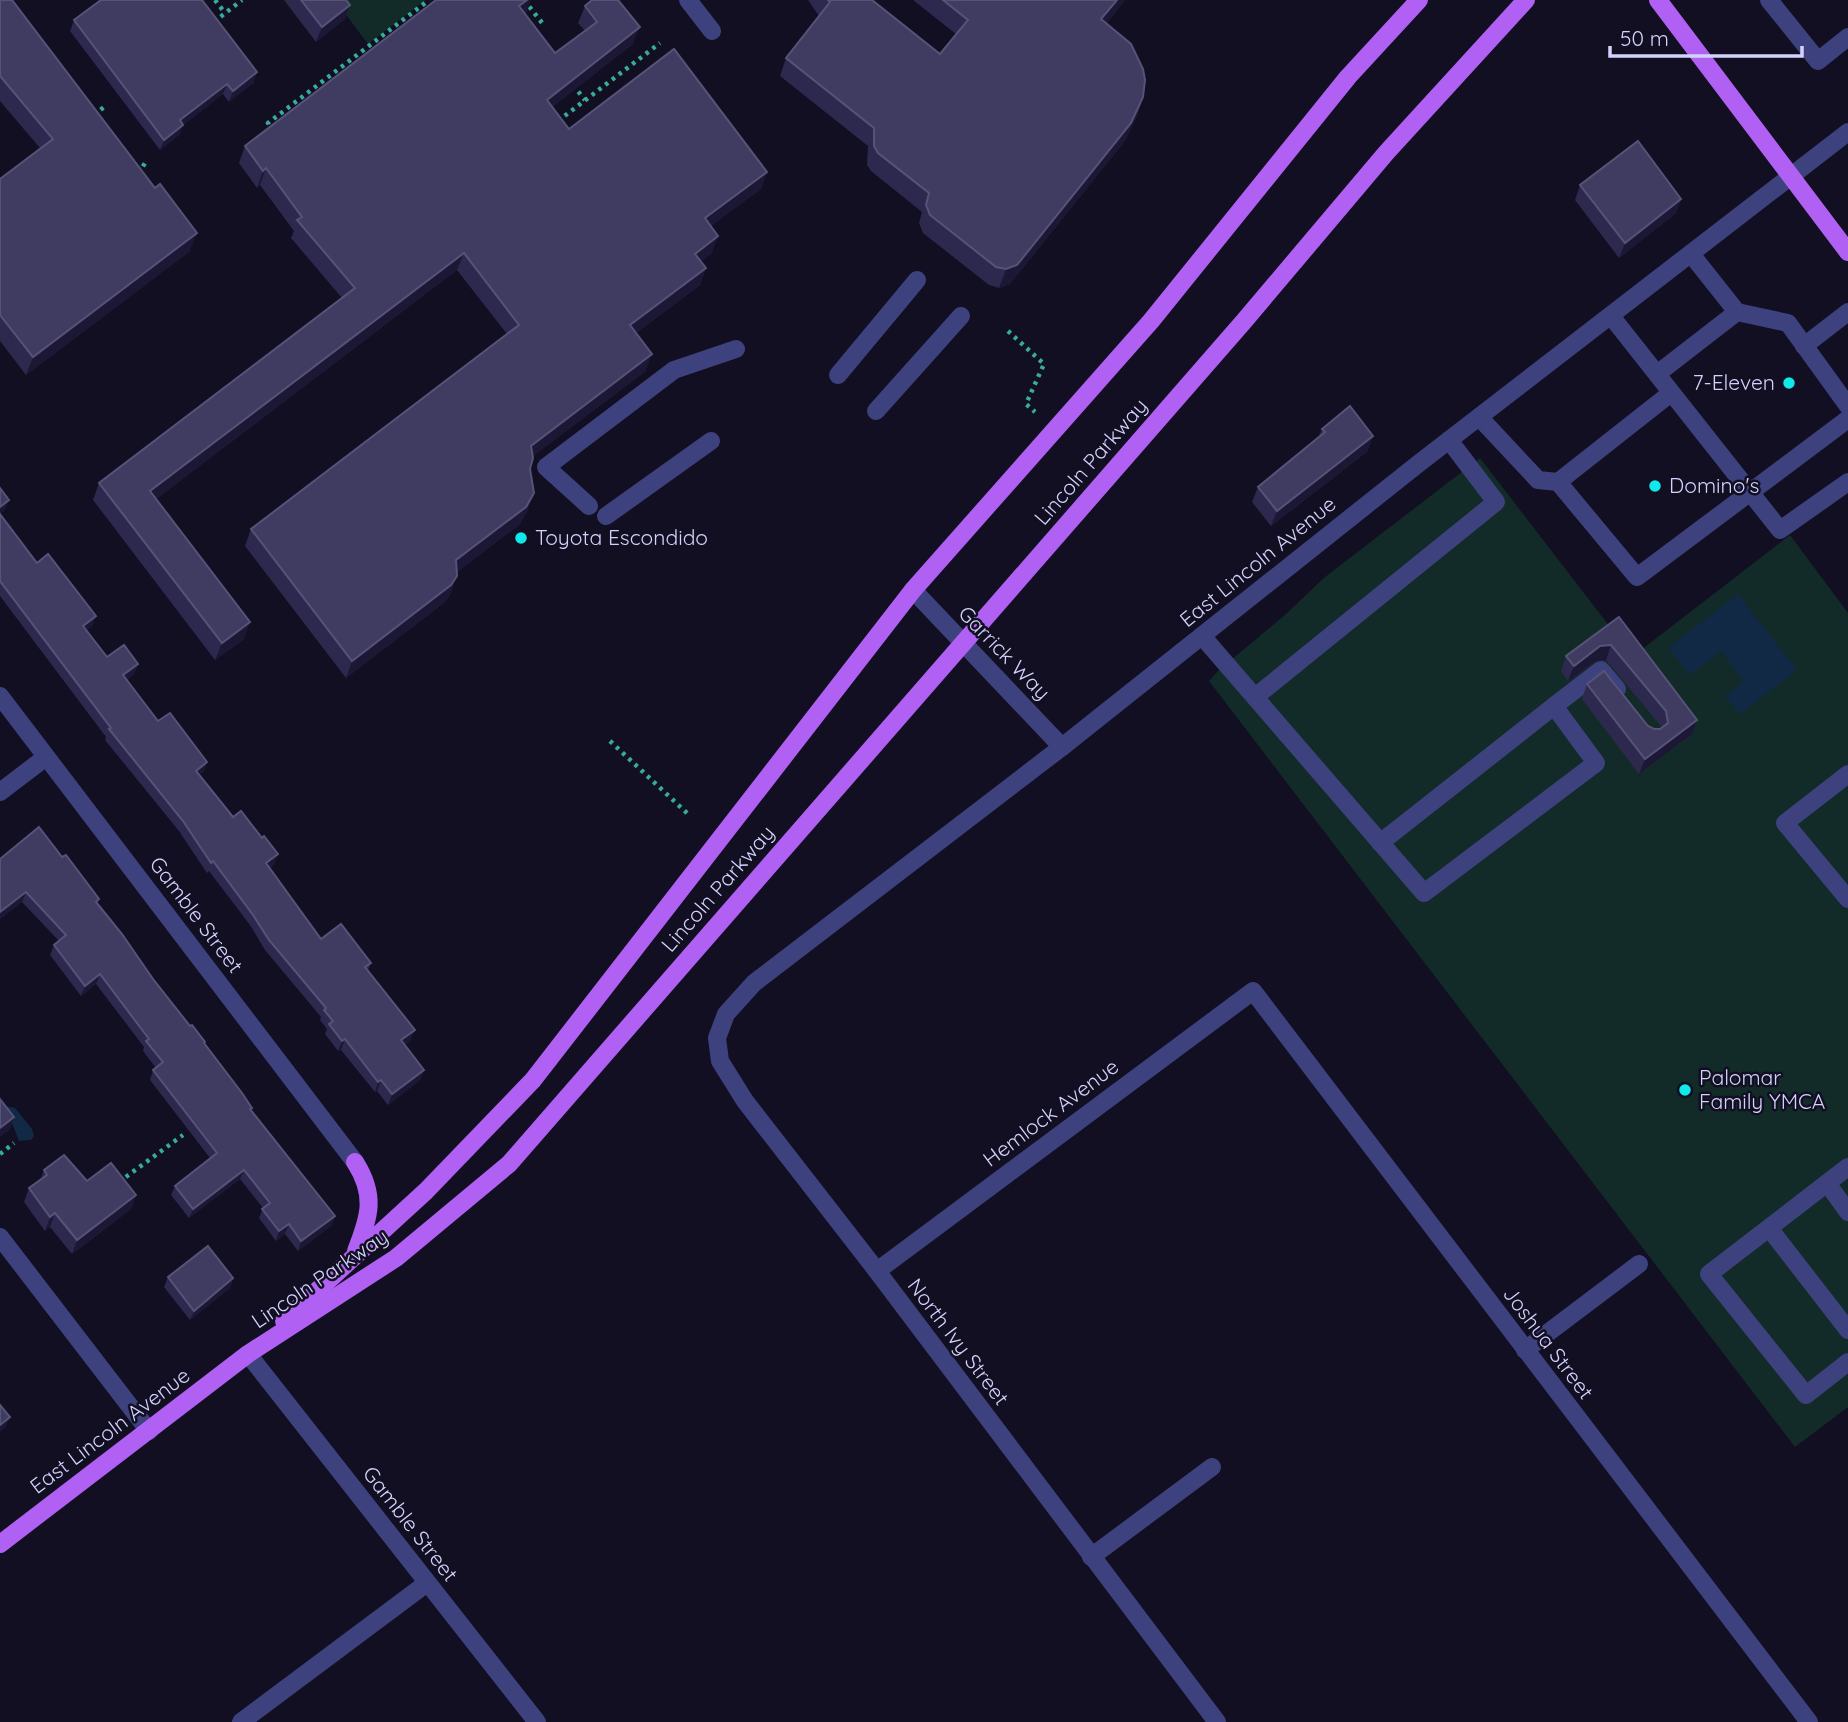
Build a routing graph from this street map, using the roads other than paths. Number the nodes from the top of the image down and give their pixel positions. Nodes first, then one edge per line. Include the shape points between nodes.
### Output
1 (688, 0) edge
2 (1419, 0) edge
3 (1526, 0) edge
4 (1658, 0) edge
5 (1769, 0) edge
6 (712, 31) dead end
7 (1848, 37) edge
8 (1848, 132) edge
9 (1790, 177) junction
10 (1848, 252) edge
11 (1691, 254) junction
12 (917, 280) dead end
13 (1737, 312) junction
14 (1848, 312) edge
15 (961, 316) dead end
16 (1611, 316) junction
17 (1804, 346) junction
18 (736, 349) dead end
19 (1657, 374) junction
20 (838, 375) dead end
21 (1671, 393) junction
22 (1848, 406) edge
23 (876, 411) dead end
24 (1479, 417) junction
25 (1848, 419) edge
26 (1449, 440) junction
27 (710, 441) dead end
28 (1558, 482) junction
29 (1848, 482) edge
30 (1749, 493) junction
31 (589, 506) dead end
32 (606, 516) dead end
33 (913, 590) junction
34 (1202, 636) junction
35 (963, 643) junction
36 (0, 696) edge
37 (1255, 697) junction
38 (1627, 701) edge
39 (1554, 706) junction
40 (1062, 747) junction
41 (46, 757) junction
42 (1848, 774) edge
43 (0, 792) edge
44 (1380, 843) junction
45 (1848, 899) edge
46 (754, 983) joint
47 (1253, 991) joint
48 (355, 1162) joint
49 (1848, 1167) edge
50 (1827, 1183) junction
51 (1848, 1212) edge
52 (1769, 1228) junction
53 (0, 1237) edge
54 (353, 1256) junction
55 (1639, 1264) dead end
56 (877, 1271) junction
57 (1848, 1330) edge
58 (1525, 1350) junction
59 (248, 1354) junction
60 (1848, 1362) edge
61 (149, 1430) junction
62 (1212, 1467) dead end
63 (0, 1544) edge
64 (1091, 1557) junction
65 (428, 1583) junction
66 (241, 1722) edge
67 (537, 1722) edge
68 (1217, 1722) edge
69 (1808, 1722) edge

1 - 6 street
2 - 33 main road, Lincoln Parkway via 1348,77 1151,321
3 - 35 main road, Lincoln Parkway via 1386,153
4 - 9 main road
5 - 7 street via 1818,61
8 - 9 street, East Lincoln Avenue
9 - 10 main road
9 - 11 street, East Lincoln Avenue
11 - 13 street
11 - 16 street, East Lincoln Avenue
12 - 20 street
13 - 17 street via 1788,323
13 - 19 street
14 - 17 street
15 - 23 street
16 - 19 street
16 - 24 street, East Lincoln Avenue
17 - 22 street
18 - 31 street via 674,370 546,467
19 - 21 street
21 - 28 street
21 - 30 street
24 - 26 street, East Lincoln Avenue
24 - 28 street via 1538,480
25 - 30 street
26 - 34 street, East Lincoln Avenue
26 - 37 street via 1496,502
27 - 32 street
28 - 30 street via 1637,577
29 - 30 street via 1780,530
33 - 35 street, Garrick Way
33 - 54 main road, Lincoln Parkway via 533,1080 426,1191
34 - 37 street
34 - 40 street, East Lincoln Avenue
35 - 40 street, Garrick Way
35 - 59 main road, Lincoln Parkway via 509,1164 396,1258
36 - 41 street, Gamble Street
37 - 44 street
38 - 39 street via 1601,670
39 - 44 street
39 - 44 street via 1596,763 1424,893
40 - 46 street, East Lincoln Avenue
41 - 43 street
41 - 48 street, Gamble Street
42 - 45 street via 1785,823
46 - 56 street, North Ivy Street via 726,1014 717,1038 720,1060 745,1101
47 - 56 street, Hemlock Avenue
47 - 58 street, Joshua Street
48 - 54 main road via 364,1176 369,1213
49 - 50 street
50 - 51 street
50 - 52 street
52 - 57 street
52 - 60 street via 1709,1274 1806,1395
53 - 61 street
54 - 59 main road, Lincoln Parkway
55 - 58 street
56 - 64 street, North Ivy Street
58 - 69 street, Joshua Street
59 - 61 main road, East Lincoln Avenue
59 - 65 street, Gamble Street
61 - 63 main road, East Lincoln Avenue
62 - 64 street
64 - 68 street, North Ivy Street
65 - 66 street
65 - 67 street, Gamble Street

